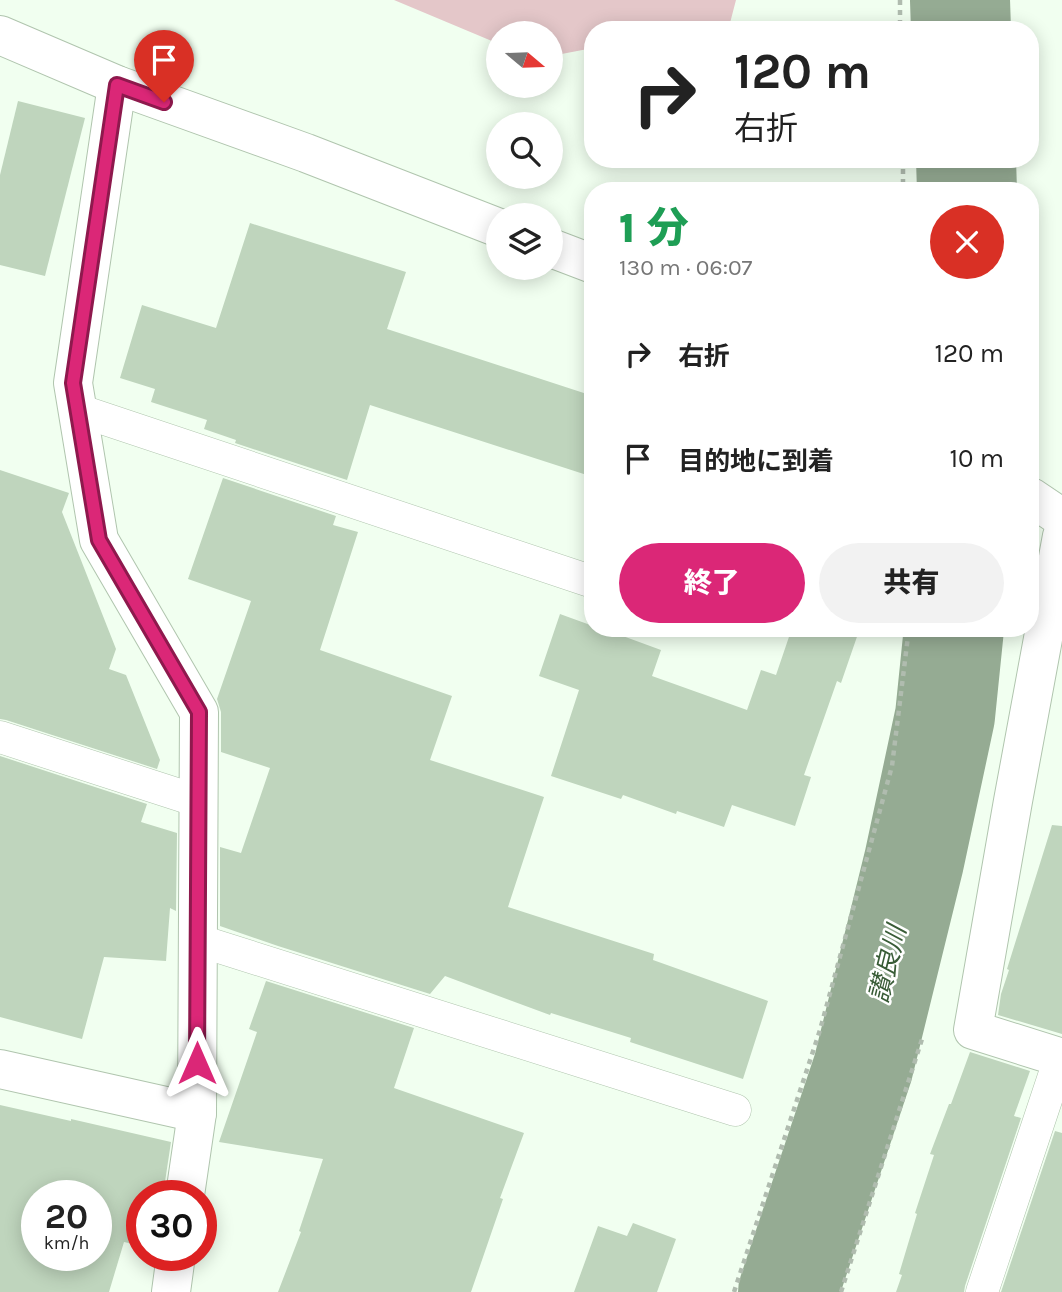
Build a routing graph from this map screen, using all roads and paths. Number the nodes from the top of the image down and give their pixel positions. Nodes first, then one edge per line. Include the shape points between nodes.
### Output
1 (900, 0) edge
2 (900, 21) edge
3 (0, 35) edge
4 (117, 85) junction
5 (486, 223) edge
6 (563, 253) edge
7 (584, 261) edge
8 (78, 410) junction
9 (1039, 502) edge
10 (1062, 517) edge
11 (1062, 536) edge
12 (584, 579) edge
13 (908, 637) edge
14 (0, 737) edge
15 (198, 801) junction
16 (197, 940) junction
17 (925, 1029) dead end
18 (1061, 1058) edge
19 (0, 1069) edge
20 (735, 1110) dead end
21 (197, 1113) junction
22 (187, 1180) edge
23 (174, 1271) edge
24 (171, 1292) edge
25 (734, 1292) edge
26 (841, 1292) edge
27 (982, 1292) edge

1 - 2 path
3 - 4 street
4 - 5 street
4 - 8 street via 73,383
6 - 7 street
8 - 12 lane
8 - 15 street via 99,540 199,712
9 - 10 street
11 - 18 street via 973,1030
13 - 25 path via 892,766 820,1030
14 - 15 lane
15 - 16 street
16 - 20 lane
16 - 21 street
17 - 26 path
18 - 27 lane
19 - 21 street
21 - 22 street
23 - 24 street

